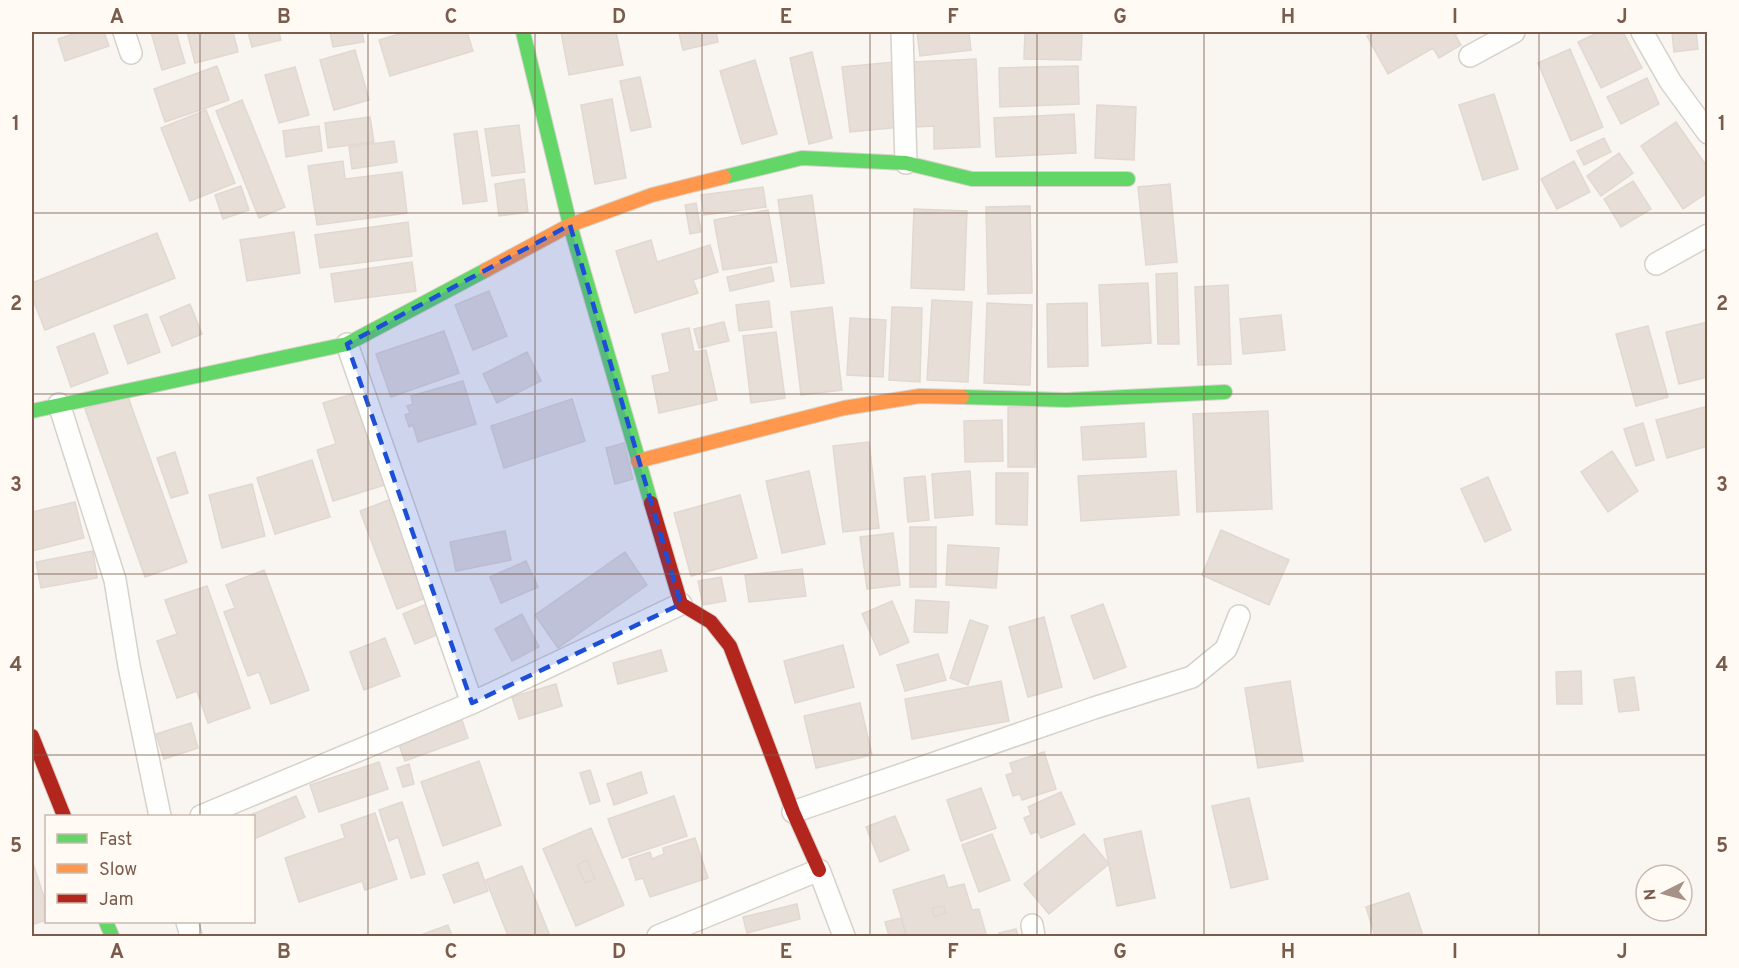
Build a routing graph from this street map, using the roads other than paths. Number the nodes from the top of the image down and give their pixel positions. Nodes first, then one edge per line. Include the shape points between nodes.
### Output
1 (123, 32) edge
2 (523, 32) edge
3 (902, 32) edge
4 (1514, 32) edge
5 (1642, 32) edge
6 (131, 53) dead end
7 (1470, 56) dead end
8 (1707, 133) edge
9 (906, 163) junction
10 (1128, 179) dead end
11 (570, 225) junction
12 (1706, 241) edge
13 (1656, 264) dead end
14 (347, 344) junction
15 (1225, 392) dead end
16 (59, 404) junction
17 (32, 411) edge
18 (638, 461) junction
19 (681, 604) junction
20 (1239, 616) dead end
21 (472, 703) junction
22 (32, 736) edge
23 (793, 812) junction
24 (64, 815) edge
25 (160, 815) edge
26 (203, 815) edge
27 (819, 870) junction
28 (658, 936) edge
29 (844, 936) edge

1 - 6 street
2 - 11 main road
3 - 9 street
4 - 7 street
5 - 8 street
9 - 10 main road via 972,179
9 - 11 main road via 802,158 652,195
11 - 14 main road
11 - 18 main road
12 - 13 street
14 - 16 main road
14 - 21 street
15 - 18 main road via 1066,400 920,396 844,408
16 - 17 main road
16 - 25 street via 115,580
18 - 19 main road
19 - 21 street
19 - 23 main road via 711,622 730,646
20 - 23 street via 1226,649 1192,677
21 - 26 street
22 - 24 main road
23 - 27 main road
27 - 28 street
27 - 29 street

